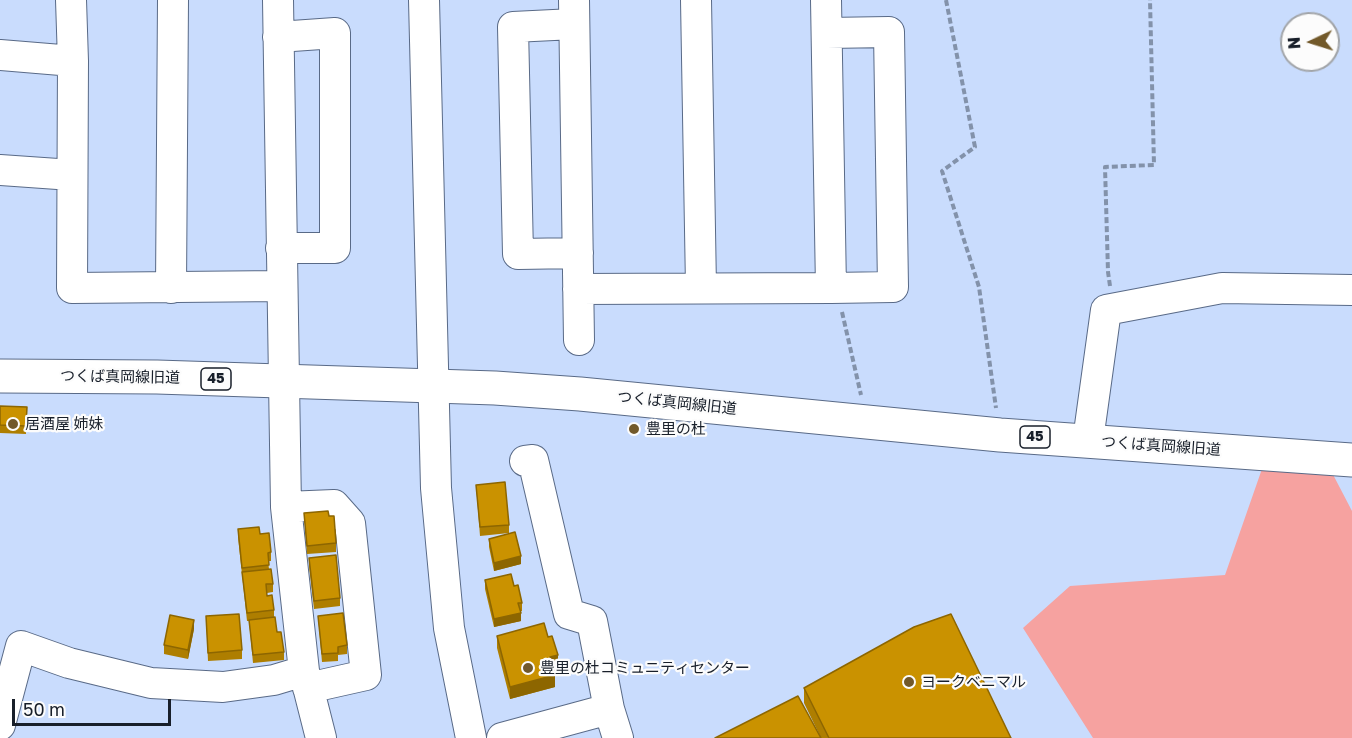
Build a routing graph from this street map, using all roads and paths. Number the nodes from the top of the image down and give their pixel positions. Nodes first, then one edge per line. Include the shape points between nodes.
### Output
1 (70, 0) edge
2 (173, 0) edge
3 (278, 0) edge
4 (424, 0) edge
5 (696, 0) edge
6 (826, 0) edge
7 (946, 0) edge
8 (1150, 0) edge
9 (574, 12) edge
10 (827, 33) junction
11 (278, 37) junction
12 (0, 55) edge
13 (73, 61) junction
14 (0, 170) edge
15 (72, 175) junction
16 (281, 248) junction
17 (578, 253) junction
18 (281, 286) junction
19 (701, 287) junction
20 (171, 288) junction
21 (831, 288) junction
22 (578, 289) junction
23 (1352, 290) edge
24 (1114, 308) junction
25 (579, 340) dead end
26 (0, 376) edge
27 (283, 381) junction
28 (432, 385) junction
29 (867, 423) junction
30 (1000, 435) junction
31 (1089, 441) junction
32 (1352, 460) edge
33 (525, 461) dead end
34 (286, 507) junction
35 (306, 680) junction
36 (609, 709) junction
37 (0, 725) edge
38 (321, 738) edge
39 (471, 738) edge
40 (502, 738) edge
41 (618, 738) edge

1 - 13 street
2 - 20 street
3 - 11 street
4 - 28 street
5 - 19 street
6 - 10 street
7 - 30 path via 975,147 942,171 979,287
8 - 24 path via 1155,165 1105,166 1108,272
9 - 17 street
9 - 17 street via 513,27 513,39 518,254
10 - 21 street
10 - 21 street via 889,32 890,56 893,287
11 - 16 street
11 - 16 street via 335,33 335,248
12 - 13 street
13 - 15 street
14 - 15 street
15 - 20 street via 72,288
16 - 18 street
17 - 22 street
18 - 20 street
18 - 27 street
19 - 21 street
19 - 22 street
21 - 29 path via 839,299
22 - 25 street
23 - 24 street via 1222,288
24 - 31 street via 1107,310
26 - 27 main road, つくば真岡線旧道 / 45
27 - 28 main road, つくば真岡線旧道 / 45
27 - 34 street
28 - 29 main road, つくば真岡線旧道 / 45 via 580,394
28 - 39 street via 436,488 449,628
29 - 30 main road, つくば真岡線旧道 / 45
30 - 31 main road, つくば真岡線旧道 / 45
31 - 32 main road, つくば真岡線旧道 / 45
33 - 36 street via 533,460 569,614 592,621
34 - 35 street
34 - 35 street via 334,505 350,523 366,675
35 - 37 street via 223,687 151,683 69,663 21,646
35 - 38 street
36 - 40 street
36 - 41 street

